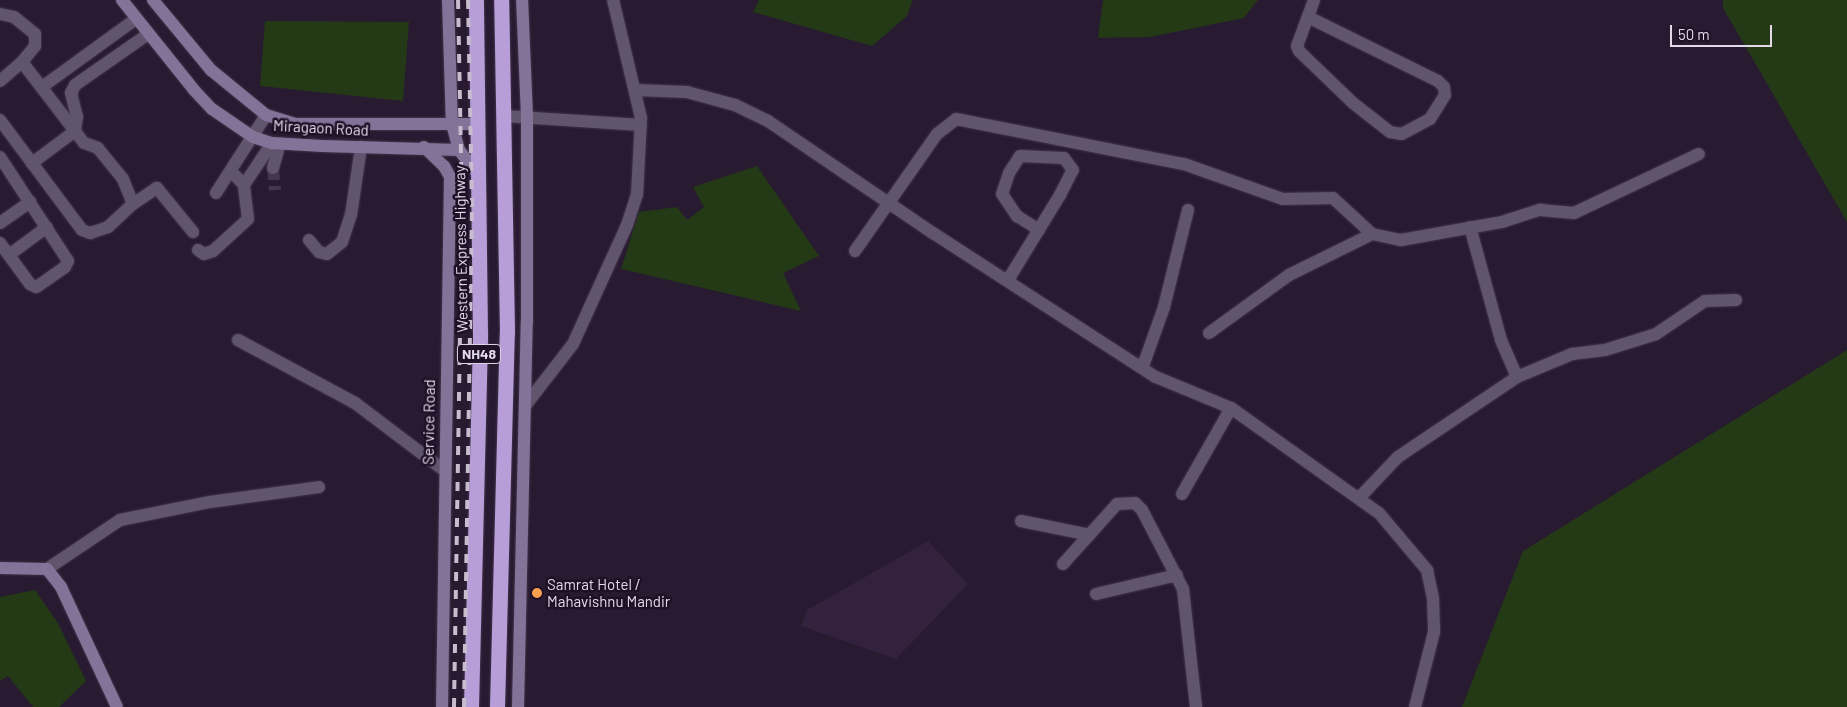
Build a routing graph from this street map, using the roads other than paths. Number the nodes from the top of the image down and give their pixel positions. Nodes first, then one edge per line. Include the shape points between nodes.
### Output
1 (122, 0) edge
2 (153, 0) edge
3 (476, 0) edge
4 (501, 0) edge
5 (522, 0) edge
6 (613, 0) edge
7 (1314, 0) edge
8 (448, 2) edge
9 (0, 14) edge
10 (1308, 16) junction
11 (136, 19) junction
12 (148, 34) junction
13 (22, 62) junction
14 (0, 81) edge
15 (42, 87) junction
16 (635, 90) junction
17 (266, 115) junction
18 (504, 116) junction
19 (527, 118) junction
20 (0, 120) edge
21 (452, 124) junction
22 (478, 124) junction
23 (641, 125) junction
24 (75, 131) junction
25 (254, 137) junction
26 (276, 143) junction
27 (361, 147) junction
28 (424, 147) junction
29 (459, 150) junction
30 (1699, 154) dead end
31 (0, 158) edge
32 (32, 163) junction
33 (273, 168) tunnel mouth
34 (231, 171) junction
35 (476, 172) junction
36 (244, 185) junction
37 (216, 193) dead end
38 (30, 202) junction
39 (890, 203) junction
40 (132, 204) junction
41 (1188, 210) dead end
42 (0, 223) edge
43 (47, 227) junction
44 (1470, 227) junction
45 (1039, 230) junction
46 (193, 232) dead end
47 (1372, 234) junction
48 (309, 240) dead end
49 (0, 243) edge
50 (198, 250) dead end
51 (855, 251) dead end
52 (9, 255) junction
53 (1008, 280) junction
54 (1736, 300) dead end
55 (1209, 333) dead end
56 (238, 340) dead end
57 (1143, 366) junction
58 (1517, 377) junction
59 (525, 406) junction
60 (1231, 408) junction
61 (444, 471) junction
62 (319, 487) dead end
63 (1182, 494) dead end
64 (1359, 498) junction
65 (1021, 521) dead end
66 (1090, 535) junction
67 (1064, 564) dead end
68 (0, 568) edge
69 (47, 569) junction
70 (1177, 575) junction
71 (1096, 594) dead end
72 (117, 707) edge
73 (442, 707) edge
74 (471, 707) edge
75 (497, 707) edge
76 (518, 707) edge
77 (1196, 707) edge
78 (1415, 707) edge

1 - 11 main road, Miragaon Road
2 - 17 main road, Miragaon Road via 211,70
3 - 22 highway, Western Express Highway / NH48
4 - 18 highway, NH48
5 - 19 main road
6 - 16 street
7 - 10 street
8 - 21 main road
9 - 13 street via 14,17 36,34 35,46
10 - 10 street via 1297,46 1299,51 1353,103 1390,132 1402,134 1430,119 1445,94 1438,81
11 - 12 main road, Miragaon Road
11 - 15 street
12 - 24 street via 75,85 72,101 77,117
12 - 25 main road, Miragaon Road via 212,109
13 - 14 street
13 - 15 street
15 - 24 street
16 - 23 street
16 - 39 street via 687,92 735,105 768,121
17 - 21 main road, Miragaon Road via 295,124
17 - 25 street
18 - 19 street
18 - 75 highway, NH48 via 506,332
19 - 23 street
19 - 59 main road
20 - 32 street
21 - 22 main road, Miragaon Road
21 - 29 main road
22 - 35 highway, Western Express Highway / NH48
23 - 59 street via 637,195 627,225 572,344
24 - 32 street
24 - 40 street via 84,143 98,148 123,179
25 - 26 main road, Miragaon Road
25 - 34 street
26 - 27 main road, Miragaon Road
26 - 33 street
26 - 36 street
27 - 28 main road, Miragaon Road
27 - 48 street via 351,215 342,242 328,254 319,252
28 - 29 main road, Miragaon Road
28 - 61 main road, Service Road via 444,166 450,177
29 - 35 main road
30 - 44 street via 1574,212 1540,210 1502,222
31 - 38 street
32 - 40 street via 82,230 90,233 108,227
34 - 36 street
34 - 37 street
35 - 74 highway, Western Express Highway / NH48 via 480,334
36 - 50 street via 249,213 244,226 213,251 204,254
38 - 42 street
38 - 43 street
39 - 47 street via 937,134 956,119 1184,164 1283,198 1333,198
39 - 51 street
39 - 53 street
40 - 46 street via 154,189 161,190
41 - 57 street via 1164,306
43 - 52 street
43 - 52 street via 68,261 44,284 36,287 30,284
44 - 47 street via 1401,240
44 - 58 street via 1501,340
45 - 45 street via 1072,170 1064,158 1020,156 1009,173 1002,194 1017,216
45 - 53 street
47 - 55 street via 1289,275
49 - 52 street
53 - 57 street
54 - 58 street via 1705,301 1656,334 1605,350 1572,354
56 - 61 street via 355,403
57 - 60 street via 1156,377
58 - 64 street via 1398,457
59 - 76 main road
60 - 63 street
60 - 64 street
61 - 73 main road, Service Road
62 - 69 street via 210,502 120,520
64 - 78 street via 1379,513 1427,570 1434,632
65 - 66 street
66 - 67 street
66 - 70 street via 1118,504 1135,504 1153,527
68 - 69 main road
69 - 72 main road via 61,587
70 - 71 street
70 - 77 street via 1183,589

